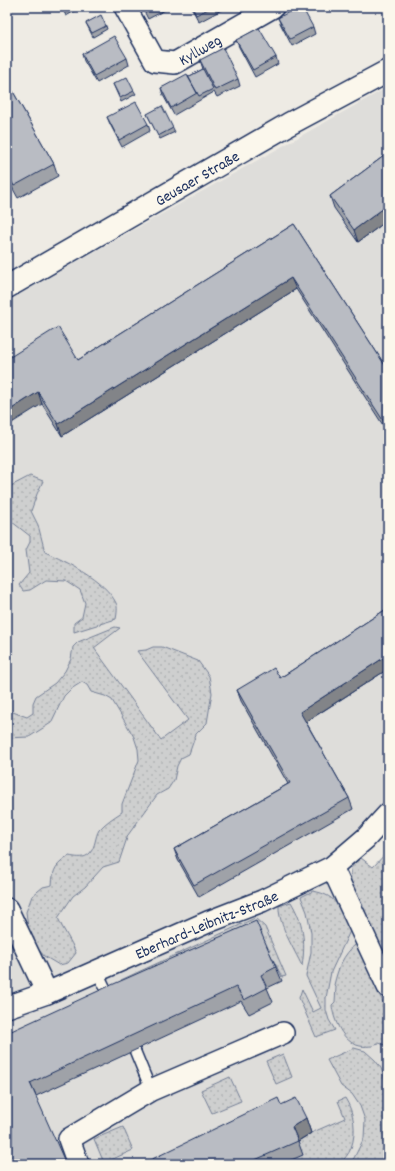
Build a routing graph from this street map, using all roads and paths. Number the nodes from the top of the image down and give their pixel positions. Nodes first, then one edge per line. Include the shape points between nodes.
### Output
1 (124, 7) edge
2 (273, 7) edge
3 (388, 71) edge
4 (7, 287) edge
5 (388, 814) edge
6 (332, 867) junction
7 (7, 909) edge
8 (97, 971) junction
9 (388, 987) edge
10 (47, 993) junction
11 (112, 1002) edge
12 (7, 1007) edge
13 (283, 1033) dead end
14 (135, 1051) edge
15 (152, 1090) junction
16 (78, 1164) edge

1 - 2 street, Kyllweg via 155,61 175,62
3 - 4 street, Geusaer Straße via 289,124
5 - 6 street, Eberhard-Leibnitz-Straße via 366,838
6 - 8 street, Eberhard-Leibnitz-Straße via 262,901
6 - 9 street
7 - 10 street
8 - 10 street, Eberhard-Leibnitz-Straße
8 - 11 lane
10 - 12 street, Eberhard-Leibnitz-Straße
13 - 15 street
14 - 15 lane
15 - 16 street via 69,1139

